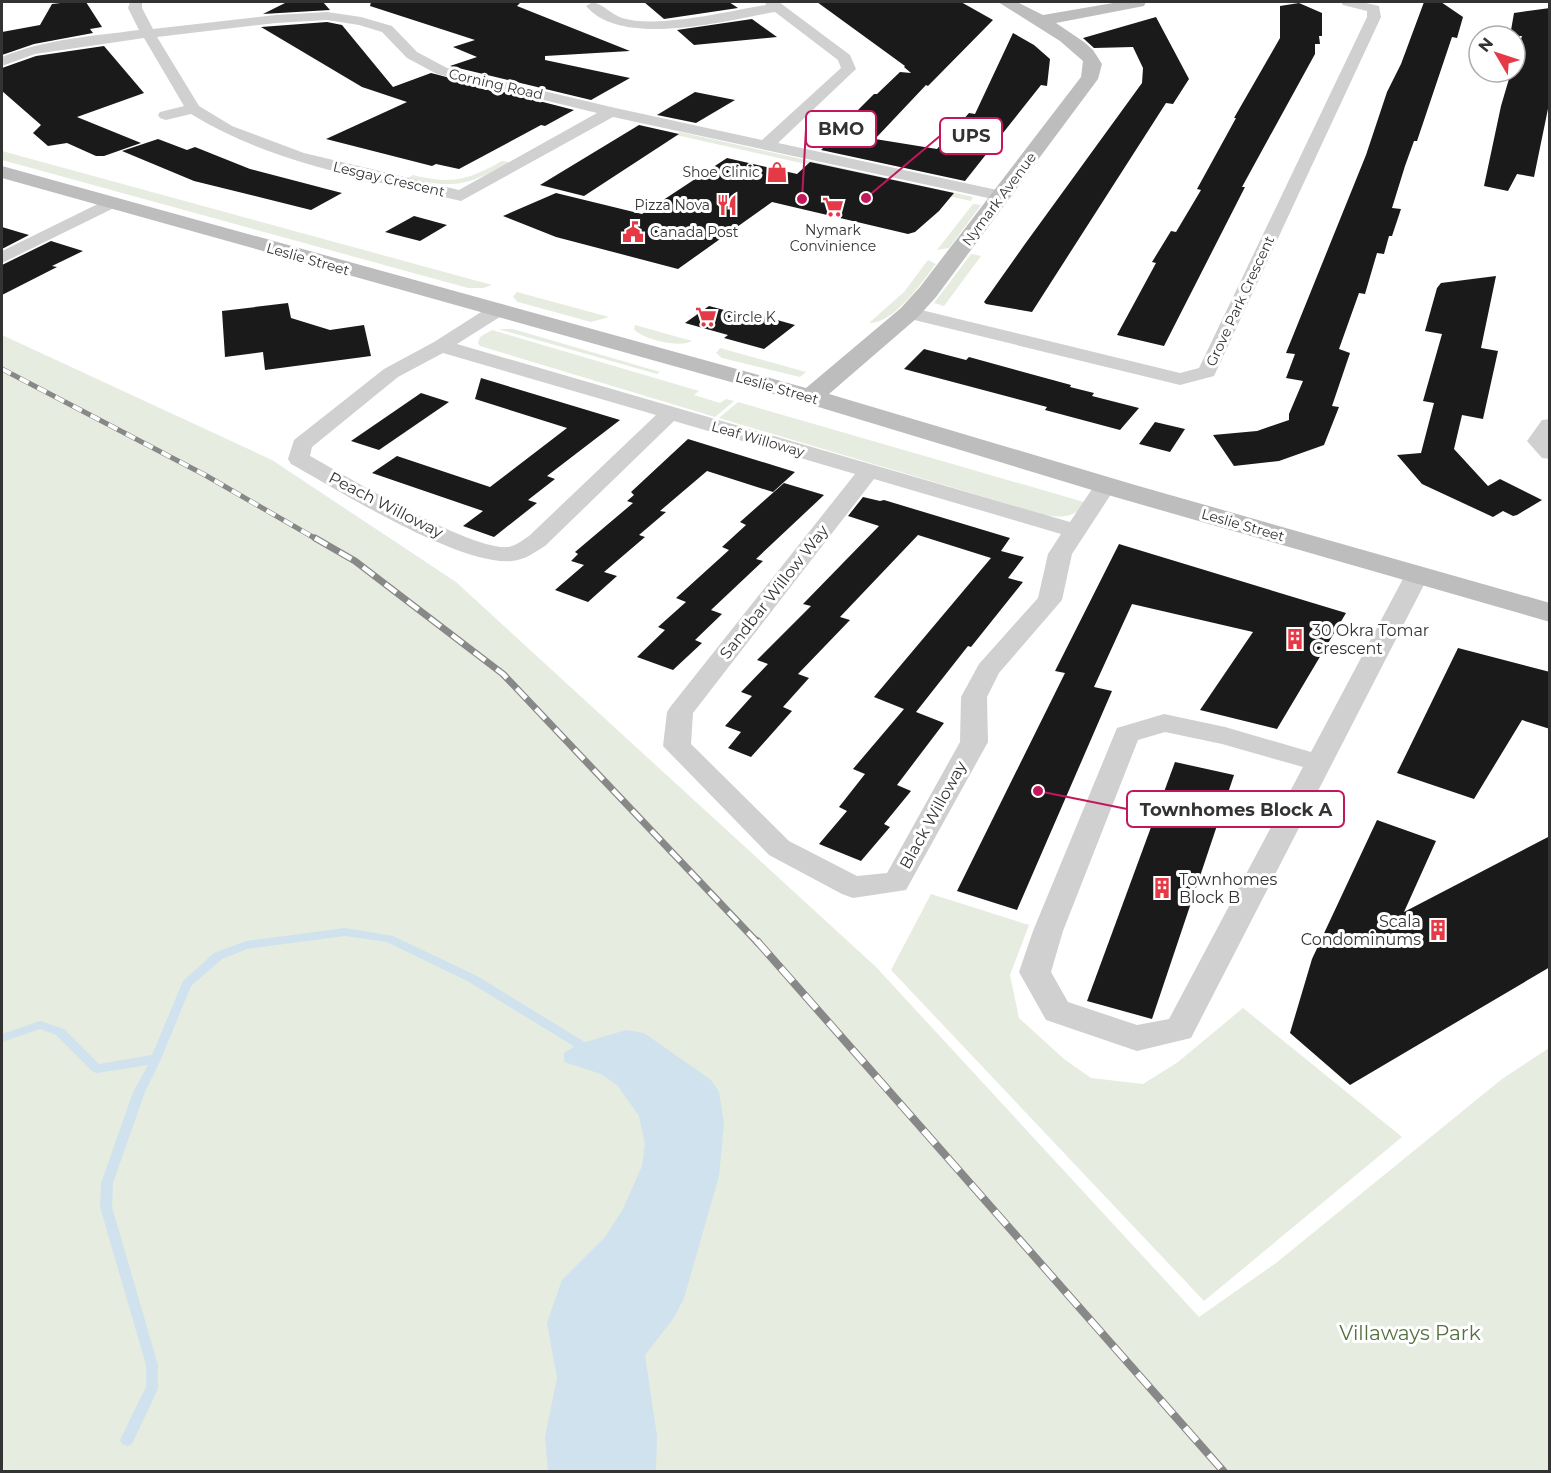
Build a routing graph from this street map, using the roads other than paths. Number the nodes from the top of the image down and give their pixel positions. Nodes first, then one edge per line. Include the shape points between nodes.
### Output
1 (136, 2) edge
2 (1005, 2) edge
3 (1138, 2) edge
4 (1348, 2) edge
5 (774, 4) edge
6 (346, 6) dead end
7 (593, 6) dead end
8 (327, 16) junction
9 (1039, 21) junction
10 (149, 33) junction
11 (2, 62) edge
12 (193, 109) junction
13 (611, 112) junction
14 (165, 115) dead end
15 (766, 145) junction
16 (2, 172) edge
17 (1002, 196) junction
18 (110, 202) junction
19 (2, 258) edge
20 (496, 311) junction
21 (909, 313) junction
22 (441, 346) junction
23 (811, 397) junction
24 (670, 413) junction
25 (1550, 424) edge
26 (1550, 453) edge
27 (868, 472) junction
28 (1106, 486) junction
29 (1075, 531) junction
30 (1417, 575) junction
31 (1550, 613) edge
32 (680, 712) joint
33 (1319, 763) junction

1 - 10 street, Lesgay Crescent via 135,9
2 - 9 main road, Nymark Avenue
3 - 9 main road
4 - 21 street, Grove Park Crescent via 1374,9 1374,17 1207,372 1180,379
5 - 7 street via 680,21 633,24 615,20
5 - 15 street via 845,58 849,69
6 - 8 street
8 - 10 street, Corning Road
8 - 13 street, Corning Road via 387,29 412,55 442,71
9 - 17 main road, Nymark Avenue via 1085,51 1093,70
10 - 11 street, Corning Road via 51,46
10 - 12 street, Lesgay Crescent
12 - 13 street, Lesgay Crescent via 228,130 299,157 461,196
12 - 14 street
13 - 15 street, Corning Road
15 - 17 street, Corning Road
16 - 18 main road, Leslie Street
17 - 21 main road, Nymark Avenue
18 - 19 street
18 - 20 main road, Leslie Street
20 - 22 street, Peach Willoway
20 - 23 main road, Leslie Street
21 - 23 main road, Nymark Avenue
22 - 24 street, Leaf Willoway
22 - 24 street, Peach Willoway via 391,373 302,445 299,459 392,511 477,550 512,555 537,541
23 - 28 main road, Leslie Street
24 - 27 street, Leaf Willoway
25 - 26 street via 1538,441
27 - 29 street, Leaf Willoway
27 - 32 street, Sandbar Willow Way
28 - 29 street, Black Willoway
28 - 30 main road, Leslie Street
29 - 32 street, Black Willoway via 1060,554 1050,600 981,682 974,697 974,742 896,883 853,887 779,849 677,746
30 - 31 main road, Leslie Street
30 - 33 street
33 - 33 street via 1164,723 1128,734 1035,972 1058,1011 1137,1038 1180,1029

